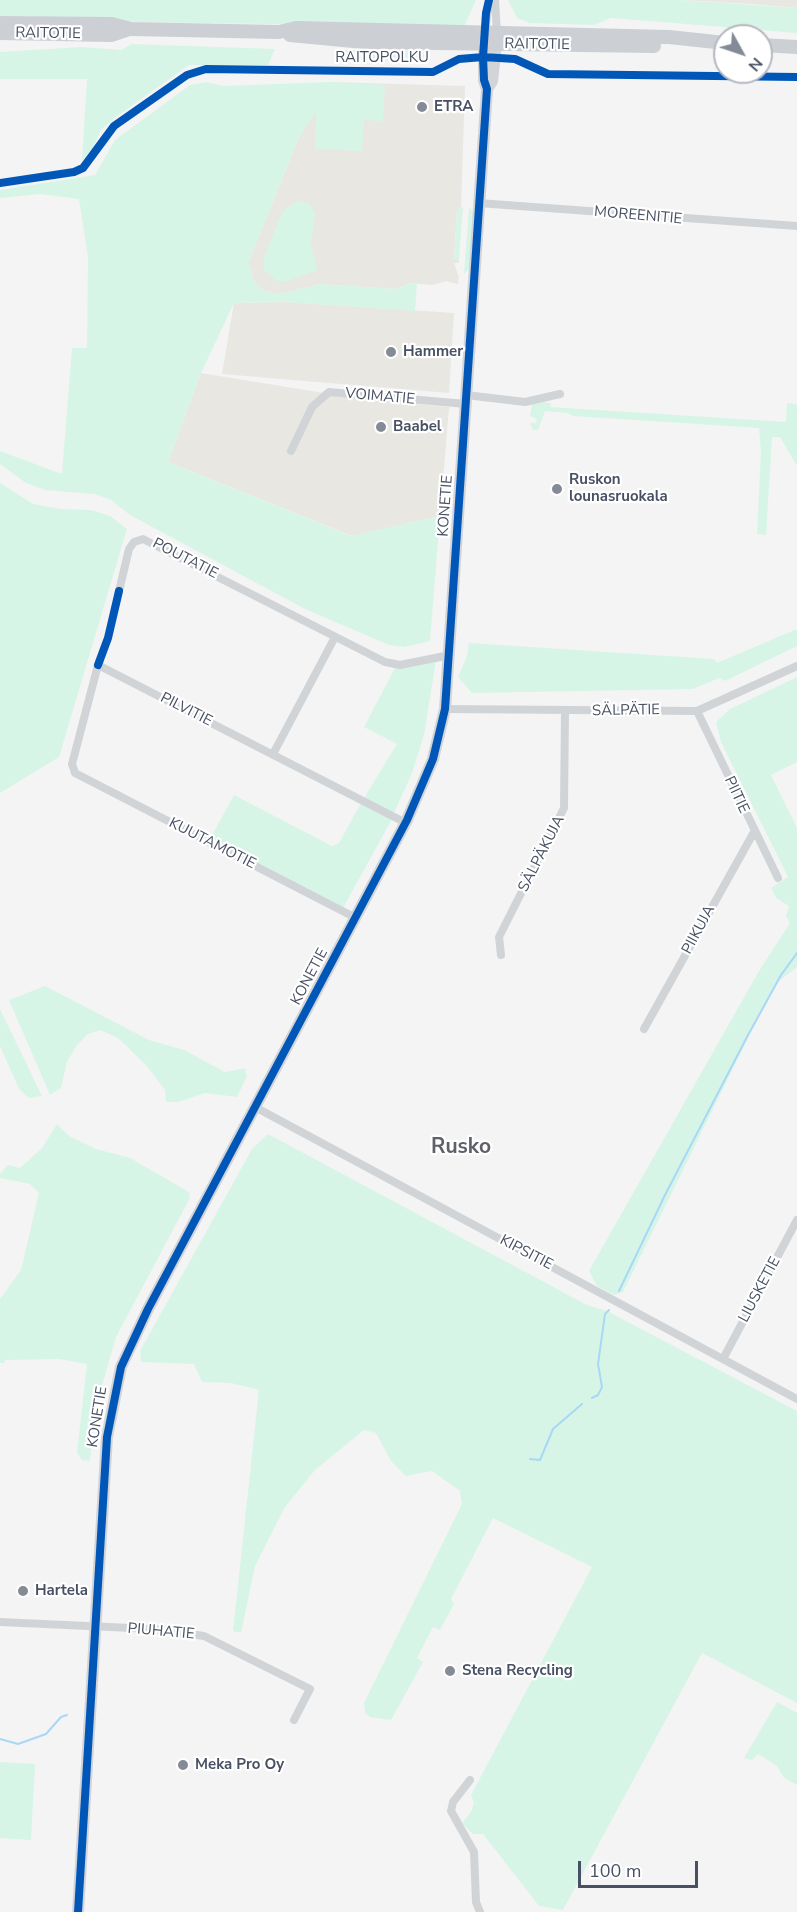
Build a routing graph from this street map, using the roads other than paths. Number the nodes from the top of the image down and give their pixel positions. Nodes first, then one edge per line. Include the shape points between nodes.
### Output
1 (489, 0) edge
2 (495, 0) edge
3 (0, 23) edge
4 (131, 29) junction
5 (0, 33) edge
6 (490, 38) junction
7 (713, 42) edge
8 (773, 46) edge
9 (797, 47) edge
10 (478, 203) junction
11 (797, 226) edge
12 (560, 394) dead end
13 (466, 400) junction
14 (291, 451) dead end
15 (119, 591) dead end
16 (335, 637) junction
17 (450, 655) junction
18 (797, 666) edge
19 (445, 709) junction
20 (697, 711) junction
21 (565, 712) junction
22 (273, 754) junction
23 (72, 767) joint
24 (406, 823) junction
25 (754, 832) junction
26 (778, 878) dead end
27 (356, 918) junction
28 (501, 955) dead end
29 (644, 1029) dead end
30 (255, 1107) junction
31 (797, 1220) edge
32 (723, 1359) junction
33 (797, 1399) edge
34 (0, 1622) edge
35 (94, 1628) junction
36 (294, 1720) dead end
37 (470, 1780) dead end
38 (78, 1912) edge
39 (480, 1912) edge

1 - 6 street
2 - 6 street
3 - 4 main road, RAITOTIE via 112,24
4 - 5 main road, RAITOTIE via 111,35
4 - 6 main road, RAITOTIE via 279,32 296,28
6 - 7 main road, RAITOTIE via 667,46 688,41
6 - 10 street, KONETIE
8 - 9 main road
10 - 11 street, MOREENITIE
10 - 13 street, KONETIE
12 - 13 street, VOIMATIE via 525,402
13 - 14 street, VOIMATIE via 329,392 312,407
13 - 17 street, KONETIE
15 - 16 street, POUTATIE via 129,549 134,542 146,540
16 - 17 street, POUTATIE via 396,665
16 - 22 street
17 - 19 street, KONETIE
18 - 20 street, SÄLPÄTIE
19 - 21 street, SÄLPÄTIE
19 - 24 street, KONETIE via 433,759
20 - 21 street, SÄLPÄTIE
20 - 25 street, PIITIE
21 - 28 street, SÄLPÄKUJA via 564,808 499,937
22 - 23 street, PILVITIE via 98,665
22 - 24 street, PILVITIE
23 - 27 street, KUUTAMOTIE via 79,776
24 - 27 street, KONETIE
25 - 26 street, PIITIE
25 - 29 street, PIIKUJA
27 - 30 street, KONETIE
30 - 32 street, KIPSITIE
30 - 35 street, KONETIE via 121,1367 107,1437
31 - 32 street, LIUSKETIE
32 - 33 street, KIPSITIE
34 - 35 street, PIUHATIE
35 - 36 street, PIUHATIE via 153,1629 204,1636 310,1689
35 - 38 street, KONETIE
37 - 39 street via 451,1811 474,1852

